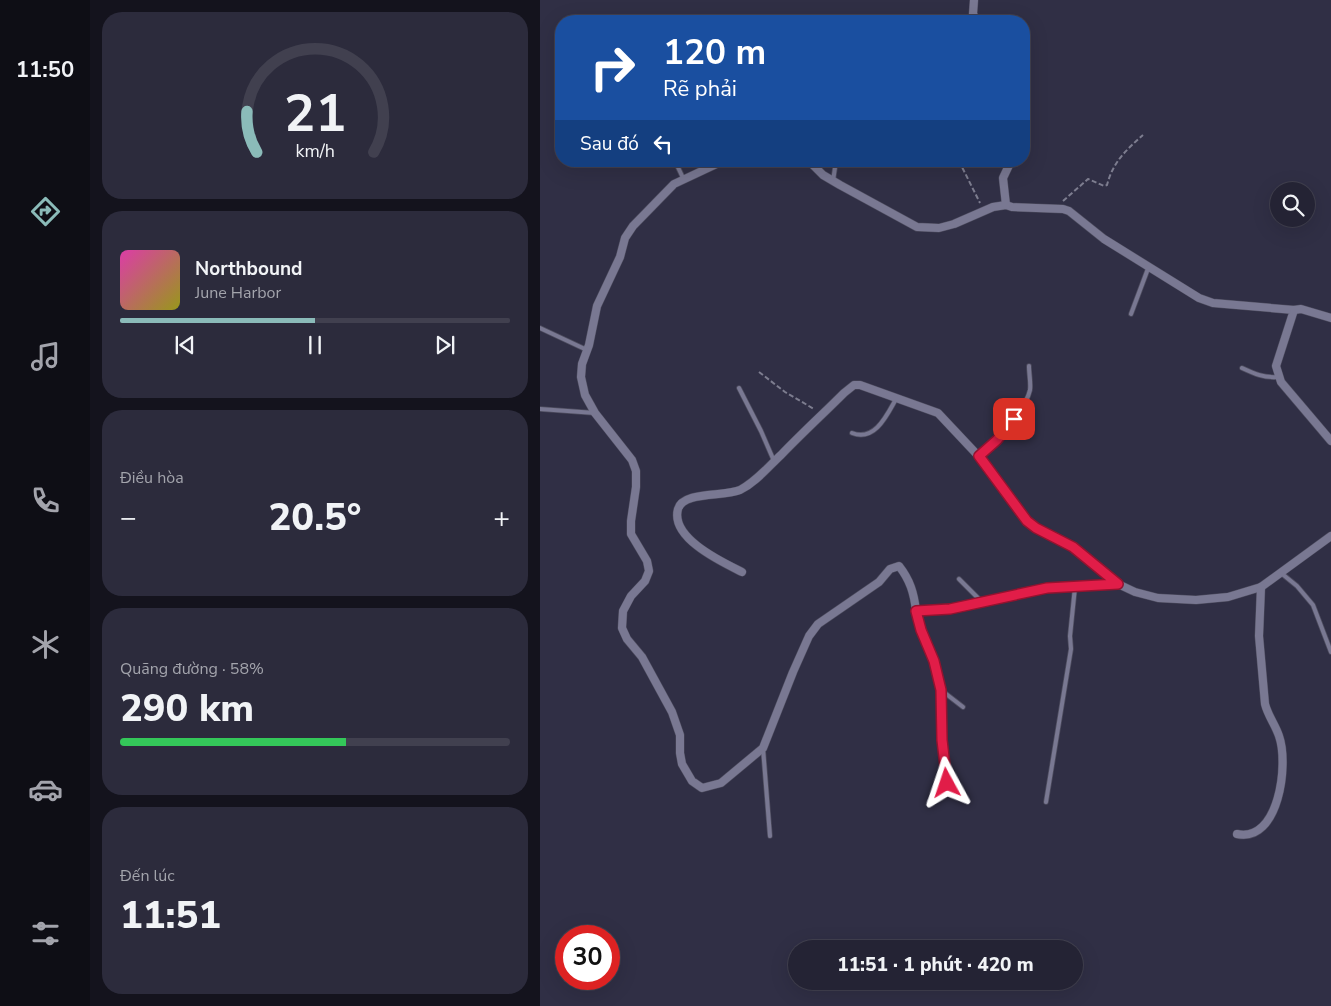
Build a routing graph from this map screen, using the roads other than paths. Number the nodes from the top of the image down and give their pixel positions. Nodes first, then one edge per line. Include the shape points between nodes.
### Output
1 (974, 0) edge
2 (974, 15) edge
3 (678, 167) edge
4 (711, 167) edge
5 (816, 167) edge
6 (835, 167) edge
7 (1008, 167) edge
8 (684, 180) junction
9 (833, 181) junction
10 (1006, 205) junction
11 (1149, 266) junction
12 (1294, 310) junction
13 (1131, 314) dead end
14 (1331, 318) edge
15 (540, 328) edge
16 (587, 350) junction
17 (1029, 366) dead end
18 (1242, 368) dead end
19 (1278, 377) junction
20 (739, 388) dead end
21 (896, 399) junction
22 (540, 410) edge
23 (595, 414) junction
24 (852, 433) dead end
25 (1331, 441) edge
26 (979, 456) junction
27 (774, 461) junction
28 (1331, 536) edge
29 (742, 572) dead end
30 (1281, 573) junction
31 (959, 579) dead end
32 (1118, 584) junction
33 (1075, 587) junction
34 (1262, 587) junction
35 (981, 602) junction
36 (916, 611) junction
37 (1331, 652) edge
38 (941, 690) junction
39 (963, 707) dead end
40 (763, 748) junction
41 (930, 802) dead end
42 (1046, 802) dead end
43 (1237, 834) dead end
44 (770, 836) dead end

1 - 2 street
3 - 8 lane
4 - 8 street
5 - 9 street
6 - 9 lane
7 - 10 street via 1003,178
8 - 16 street via 668,190 625,238 620,257 597,306
9 - 10 street via 917,227 929,229 954,224 983,210
10 - 11 street via 1069,211
11 - 12 street via 1188,293 1213,303
11 - 13 lane
12 - 14 street
12 - 19 street via 1276,366
15 - 16 lane
16 - 23 street via 581,377 584,395
17 - 26 lane via 1030,392 1014,419
18 - 19 lane via 1256,375
19 - 25 street
20 - 27 lane
21 - 24 lane via 877,428 864,435
21 - 26 street via 938,413
21 - 27 street via 867,386 854,385
22 - 23 lane
23 - 40 street via 632,460 636,471 631,534 647,561 649,571 623,611 622,628 642,656 672,712 680,735 682,764 695,784 702,788 710,787 721,783
26 - 32 street via 1027,521 1073,547
27 - 29 street via 742,489 721,495 690,497 682,501 678,510 684,532 697,546
28 - 30 street
30 - 34 street
30 - 37 lane via 1313,605
31 - 35 lane
32 - 33 street
32 - 34 street via 1158,598 1196,600 1228,597
33 - 35 street via 1047,588
33 - 42 lane via 1071,649
34 - 43 street via 1259,636 1265,704 1279,736 1282,766 1278,798 1267,823 1258,832 1244,836
35 - 36 street via 950,609
36 - 38 street
36 - 40 street via 908,578 896,566 879,582 818,624 793,672
38 - 39 lane
38 - 41 street via 947,783 942,793
40 - 44 lane

